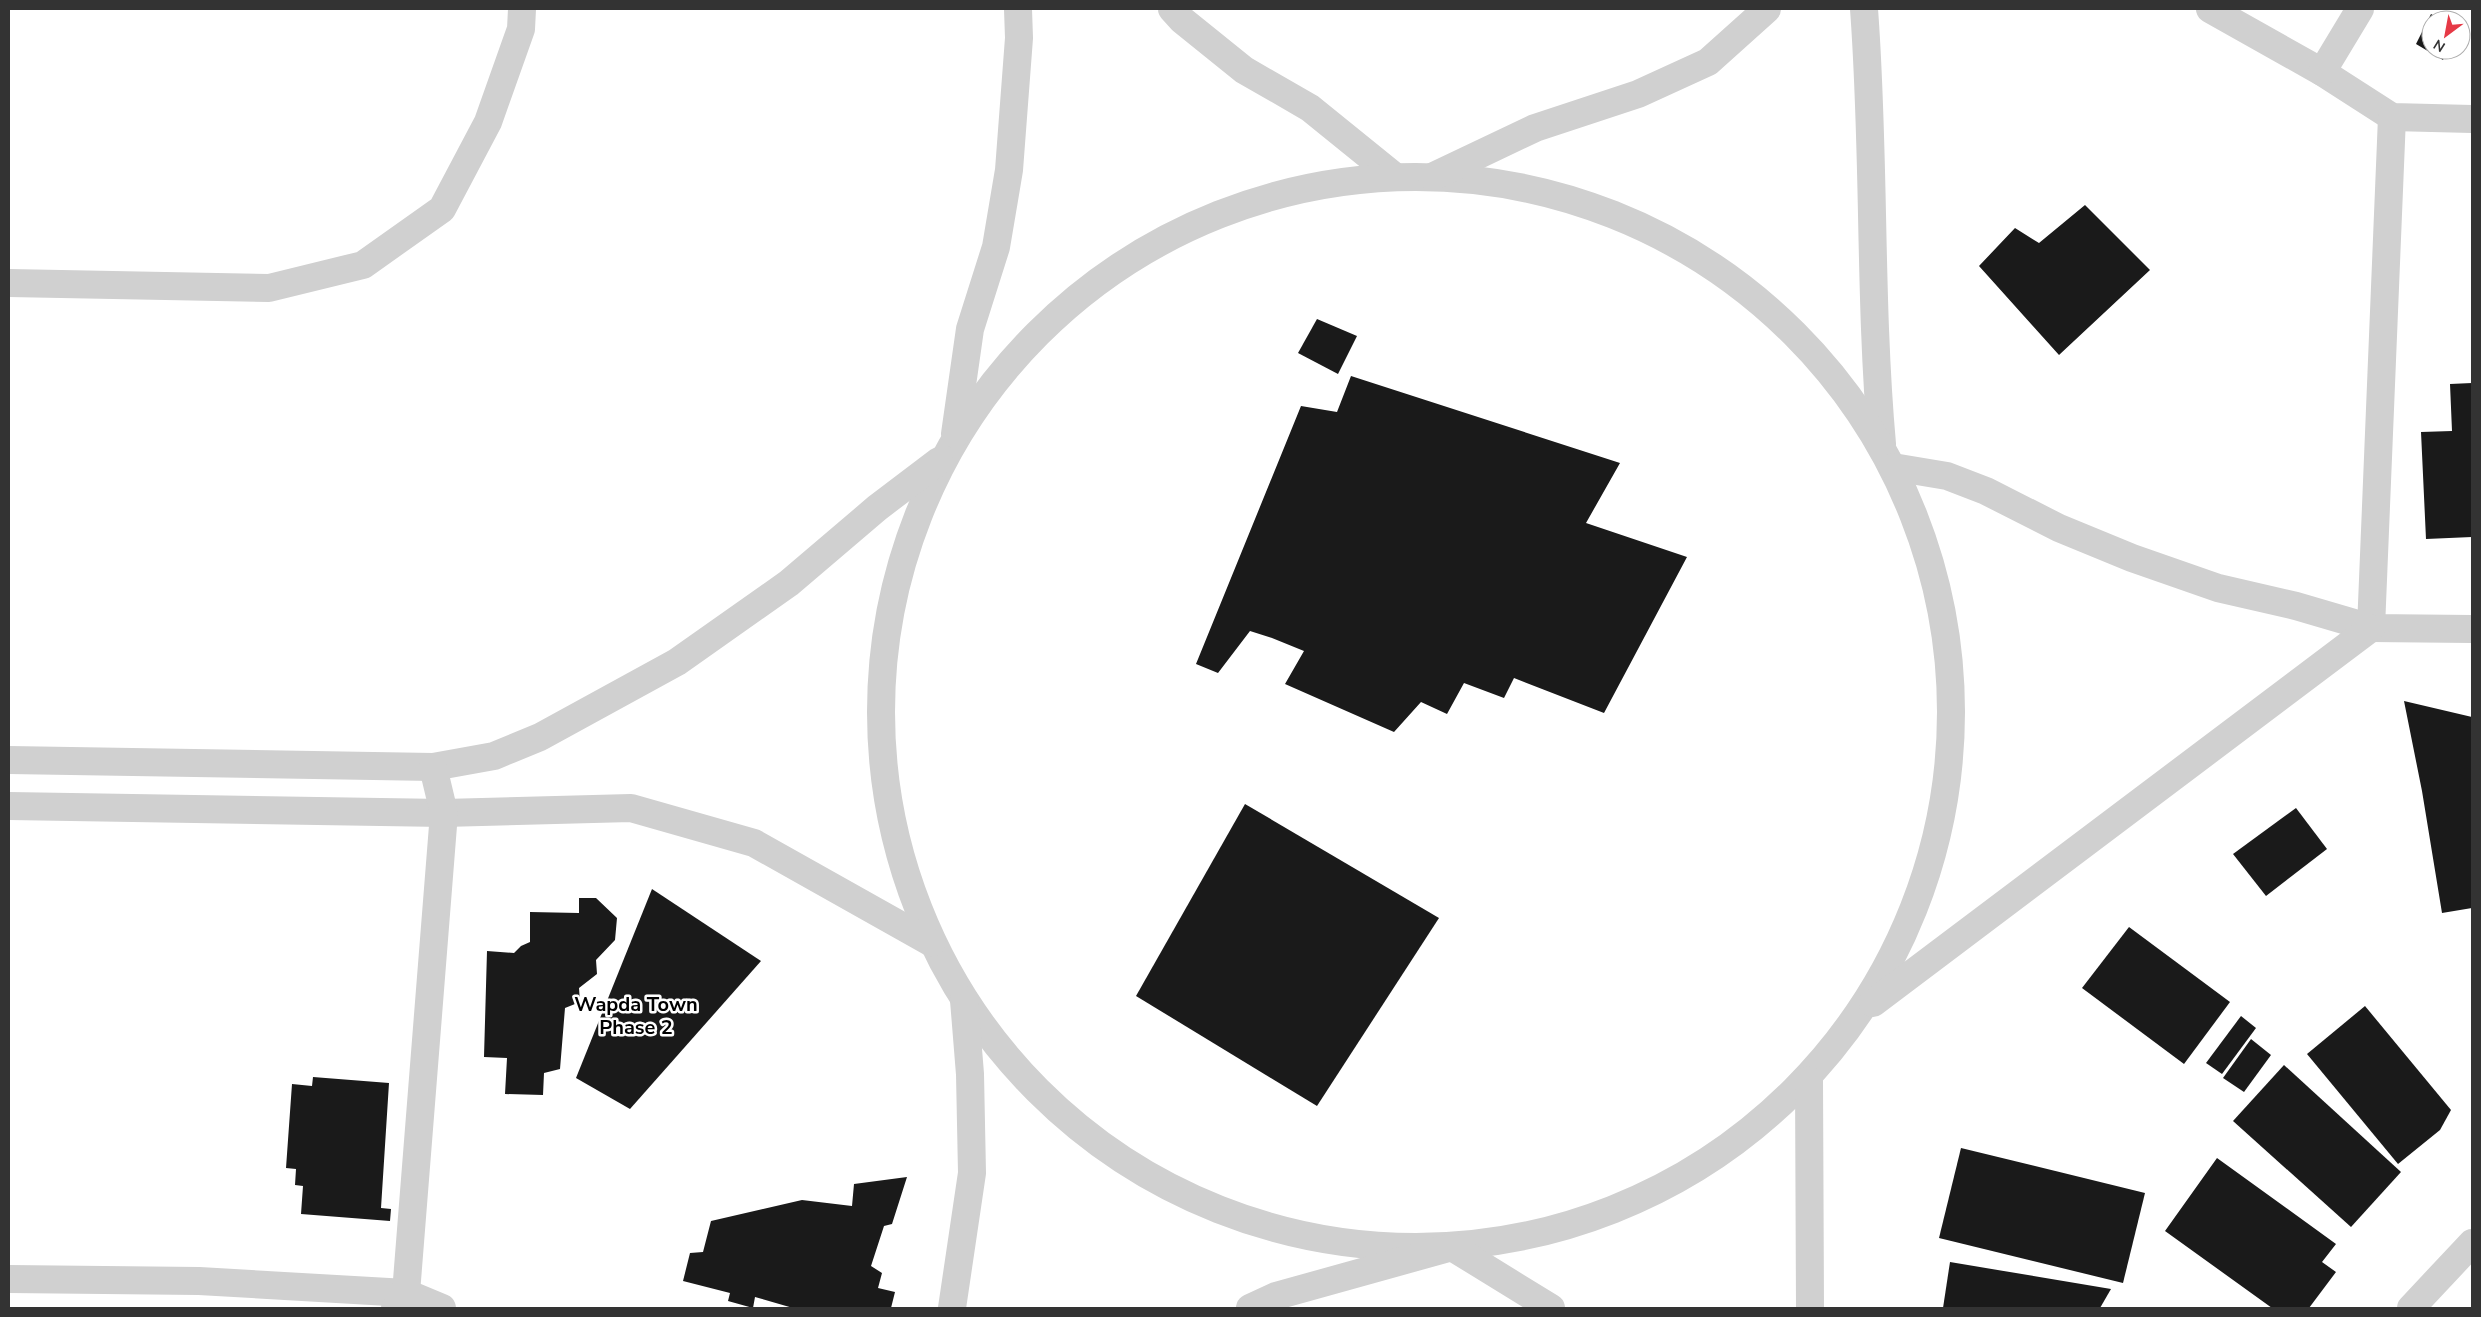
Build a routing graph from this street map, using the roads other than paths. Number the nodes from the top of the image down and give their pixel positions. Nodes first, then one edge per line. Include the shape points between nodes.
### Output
1 (522, 9) edge
2 (1018, 9) edge
3 (1172, 9) edge
4 (1767, 9) edge
5 (1864, 9) edge
6 (2210, 9) edge
7 (2360, 9) edge
8 (2322, 72) junction
9 (2392, 117) junction
10 (2472, 119) edge
11 (1394, 176) junction
12 (1432, 177) junction
13 (9, 283) edge
14 (954, 435) junction
15 (1888, 458) junction
16 (940, 460) junction
17 (2371, 628) junction
18 (2472, 629) edge
19 (9, 760) edge
20 (433, 767) junction
21 (9, 806) edge
22 (444, 814) junction
23 (932, 943) junction
24 (964, 1000) junction
25 (1863, 1010) junction
26 (1809, 1080) junction
27 (2472, 1243) edge
28 (1452, 1247) junction
29 (9, 1279) edge
30 (401, 1301) edge
31 (442, 1308) edge
32 (952, 1308) edge
33 (1250, 1308) edge
34 (1551, 1308) edge
35 (1810, 1308) edge
36 (2411, 1308) edge

1 - 13 street via 521,29 488,122 442,209 363,265 269,288
2 - 14 street via 1019,38 1009,170 996,247 970,329
3 - 11 street via 1244,70 1310,108
4 - 12 street via 1708,62 1638,94 1535,128
5 - 15 street via 1871,142 1875,367
6 - 8 street
7 - 8 street
8 - 9 street
9 - 10 street
9 - 17 street
11 - 12 street
11 - 14 street via 1263,198 1141,250 1036,331
12 - 15 street via 1500,183 1568,199 1632,223 1693,255 1749,293 1800,340 1845,391
14 - 16 street
15 - 17 street via 1986,491 2078,536 2132,558 2218,588
15 - 25 street via 1921,533 1941,602 1951,672 1952,743 1943,814 1926,883 1899,948
16 - 20 street via 877,508 789,583 677,662 540,737 494,756
16 - 23 street via 902,553 882,650 880,750 897,849
17 - 18 street
17 - 25 street
19 - 20 street
20 - 22 street
21 - 22 street
22 - 23 street via 631,808 754,843
22 - 30 street
23 - 24 street
24 - 28 street via 1023,1076 1094,1140 1175,1190 1263,1226 1357,1245
24 - 32 street via 970,1074 972,1173
25 - 26 street
26 - 28 street via 1733,1146 1646,1197 1552,1231
26 - 35 street
27 - 36 street
28 - 33 street via 1276,1296
28 - 34 street
29 - 30 street via 199,1281
30 - 31 street

